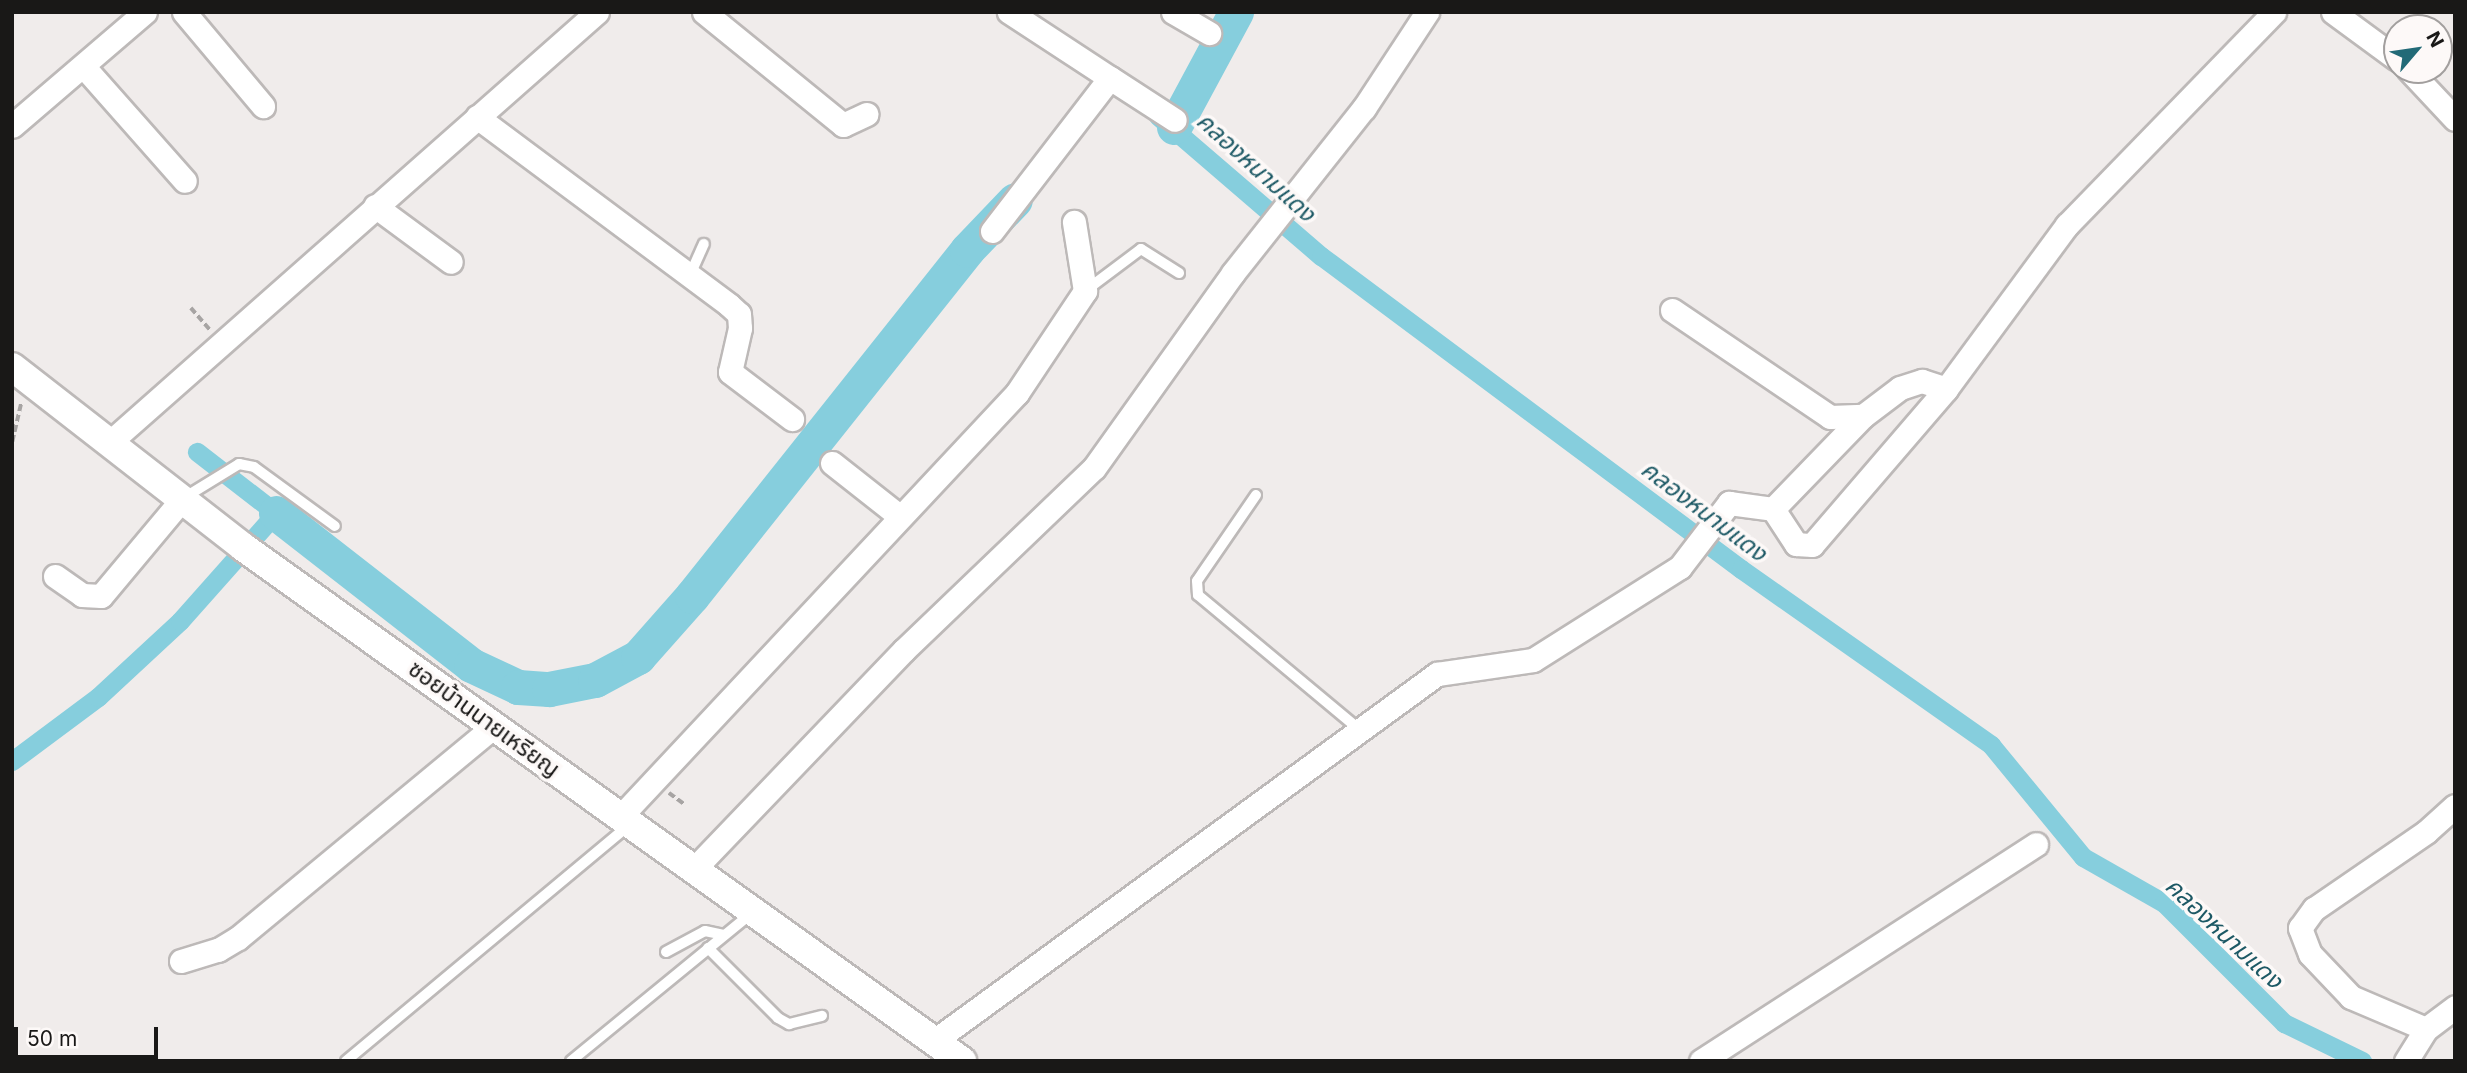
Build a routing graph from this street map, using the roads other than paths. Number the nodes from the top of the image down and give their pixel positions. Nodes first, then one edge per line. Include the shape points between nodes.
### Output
1 (145, 12) edge
2 (184, 12) edge
3 (597, 12) edge
4 (704, 12) edge
5 (1009, 12) edge
6 (1173, 12) edge
7 (1427, 12) edge
8 (2274, 12) edge
9 (2333, 12) edge
10 (1209, 33) dead end
11 (2383, 49) edge
12 (84, 66) junction
13 (2422, 84) edge
14 (1104, 86) junction
15 (263, 106) dead end
16 (867, 114) dead end
17 (477, 117) junction
18 (2455, 119) edge
19 (1175, 120) dead end
20 (12, 126) edge
21 (185, 181) dead end
22 (375, 206) junction
23 (1074, 222) dead end
24 (992, 231) dead end
25 (704, 244) dead end
26 (452, 262) dead end
27 (1179, 273) dead end
28 (690, 275) junction
29 (1085, 291) junction
30 (1672, 310) dead end
31 (19, 373) edge
32 (1946, 389) junction
33 (1863, 416) junction
34 (792, 419) dead end
35 (109, 443) junction
36 (832, 463) dead end
37 (1256, 495) dead end
38 (182, 499) junction
39 (1773, 509) junction
40 (898, 515) junction
41 (335, 526) dead end
42 (55, 576) dead end
43 (494, 727) junction
44 (1360, 730) junction
45 (2455, 806) edge
46 (625, 820) junction
47 (2036, 844) dead end
48 (694, 869) junction
49 (753, 912) junction
50 (724, 935) junction
51 (708, 948) junction
52 (666, 952) dead end
53 (181, 961) dead end
54 (2455, 1007) edge
55 (822, 1016) dead end
56 (2426, 1029) junction
57 (934, 1041) junction
58 (2410, 1055) edge
59 (346, 1061) edge
60 (571, 1061) edge
61 (962, 1061) edge
62 (1701, 1061) edge

1 - 12 street
2 - 15 street
3 - 17 street
4 - 16 street via 844,125
5 - 14 street
6 - 10 street
7 - 48 street via 1364,108 1094,468 904,650
8 - 32 street via 2067,225
9 - 11 street
12 - 20 street
12 - 21 street
13 - 18 street
14 - 19 street
14 - 24 street
17 - 22 street
17 - 28 street
22 - 26 street
22 - 35 street
23 - 29 street
25 - 28 lane
27 - 29 lane via 1141,248
28 - 34 street via 738,314 730,372
29 - 40 street via 1017,393
30 - 33 street via 1830,417
31 - 35 street, ซอยบ้านนายเหรียญ
32 - 33 street via 1922,381 1900,388
32 - 39 street via 1812,545 1796,544
33 - 39 street
35 - 38 street, ซอยบ้านนายเหรียญ
36 - 40 street
37 - 44 lane via 1197,580 1198,595
38 - 41 lane via 239,464 254,467
38 - 42 street via 101,596 82,595
38 - 43 street, ซอยบ้านนายเหรียญ
39 - 44 street via 1729,503 1713,517 1694,554 1533,660 1451,668
40 - 46 street
43 - 46 street, ซอยบ้านนายเหรียญ
43 - 53 street via 238,938 218,950
44 - 57 street
45 - 56 street via 2426,832 2314,909 2300,928 2310,954 2351,997
46 - 48 street, ซอยบ้านนายเหรียญ
46 - 59 lane
47 - 62 street
48 - 49 street, ซอยบ้านนายเหรียญ
49 - 50 lane
49 - 57 street, ซอยบ้านนายเหรียญ
50 - 51 lane
50 - 52 lane via 705,931
51 - 55 lane via 789,1024
51 - 60 lane
54 - 56 street
56 - 58 street
57 - 61 street, ซอยบ้านนายเหรียญ

